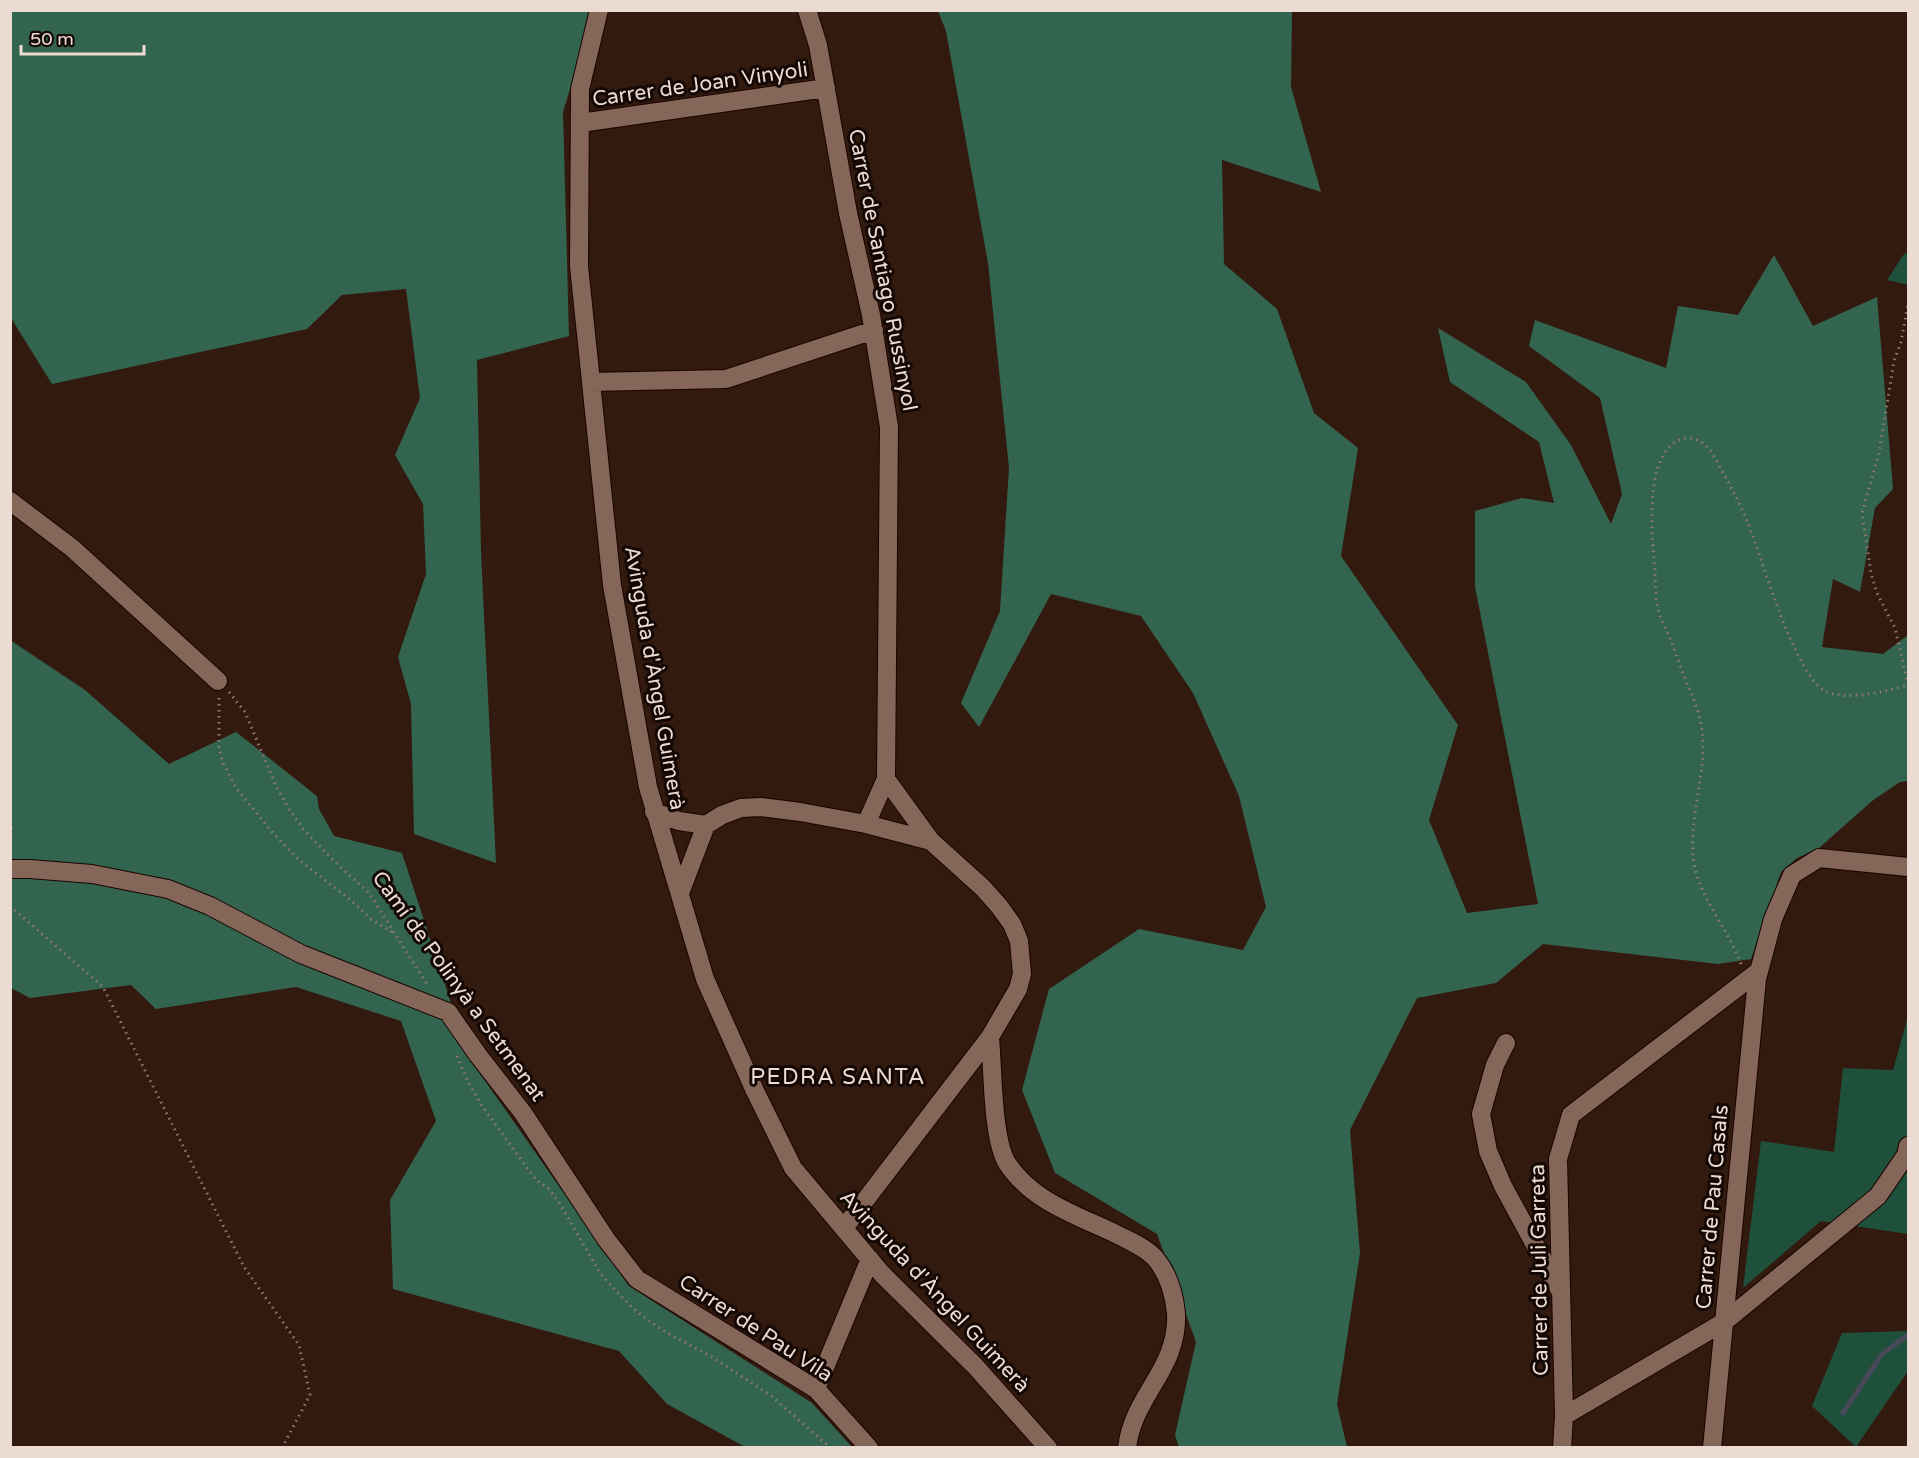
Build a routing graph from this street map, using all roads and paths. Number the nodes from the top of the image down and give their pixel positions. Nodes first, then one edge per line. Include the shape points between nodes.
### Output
1 (599, 10) edge
2 (807, 10) edge
3 (826, 88) junction
4 (580, 123) junction
5 (1908, 304) edge
6 (874, 330) junction
7 (591, 382) junction
8 (10, 501) edge
9 (218, 681) junction
10 (1908, 685) edge
11 (886, 779) junction
12 (654, 812) junction
13 (10, 822) edge
14 (866, 824) junction
15 (706, 825) junction
16 (931, 841) junction
17 (10, 842) edge
18 (1908, 867) edge
19 (10, 869) edge
20 (680, 893) junction
21 (10, 906) edge
22 (393, 932) junction
23 (1753, 975) junction
24 (432, 991) dead end
25 (990, 1037) junction
26 (1506, 1043) dead end
27 (1908, 1146) edge
28 (844, 1228) junction
29 (870, 1259) junction
30 (637, 1279) joint
31 (1561, 1293) junction
32 (1724, 1322) junction
33 (816, 1389) junction
34 (1564, 1416) junction
35 (1040, 1444) edge
36 (282, 1448) edge
37 (869, 1448) edge
38 (1127, 1448) edge
39 (1562, 1448) edge
40 (1712, 1448) edge

1 - 4 street, Avinguda d'Àngel Guimerà via 580,90
2 - 3 street, Carrer de Santiago Russinyol
3 - 4 street, Carrer de Joan Vinyoli
3 - 6 street, Carrer de Santiago Russinyol
4 - 7 street, Avinguda d'Àngel Guimerà via 579,266
5 - 10 path via 1879,453 1862,513 1871,573 1894,628
6 - 7 street via 726,379
6 - 11 street, Carrer de Santiago Russinyol via 889,427
7 - 12 street, Avinguda d'Àngel Guimerà via 612,585
8 - 9 street via 87,561
9 - 22 path, Camí de Polinyà a Setmenat via 245,712 289,809 312,839 369,893
9 - 22 path via 219,748 236,788 298,860 372,920
10 - 23 path via 1842,695 1828,693 1816,685 1805,671 1786,628 1748,523 1707,444 1680,440 1672,445 1664,454 1653,491 1652,536 1659,614 1702,723 1703,758 1692,831 1697,878 1736,952
11 - 14 street, Carrer de Santiago Russinyol
11 - 16 street
12 - 15 street
12 - 20 street, Avinguda d'Àngel Guimerà
13 - 17 path
14 - 15 street via 761,807 731,811
14 - 16 street
15 - 20 street
16 - 25 street via 999,906 1019,941 1022,974 1018,989
18 - 23 street, Carrer de Pau Casals via 1819,858 1792,875
19 - 30 street, Camí de Polinyà a Setmenat via 92,874 168,889 210,906 301,954 448,1012
20 - 28 street, Avinguda d'Àngel Guimerà via 705,979 793,1168
21 - 36 path via 103,987 244,1267 299,1345 310,1395
22 - 24 path, Camí de Polinyà a Setmenat
23 - 31 street, Carrer de Juli Garreta via 1571,1115 1558,1159
23 - 32 street, Carrer de Pau Casals via 1757,979
25 - 28 street
25 - 38 street via 998,1140 1006,1162 1022,1182 1044,1199 1154,1257 1172,1291 1176,1331 1173,1347 1136,1415
26 - 31 street via 1495,1065 1481,1114 1488,1151
27 - 32 street via 1878,1196
28 - 29 street, Avinguda d'Àngel Guimerà
29 - 33 street
29 - 35 street, Avinguda d'Àngel Guimerà via 975,1366
30 - 33 street, Carrer de Pau Vila
31 - 34 street, Carrer de Juli Garreta
32 - 34 street
32 - 40 street, Carrer de Pau Casals
33 - 37 street, Carrer de Pau Vila
34 - 39 street, Carrer de Juli Garreta

